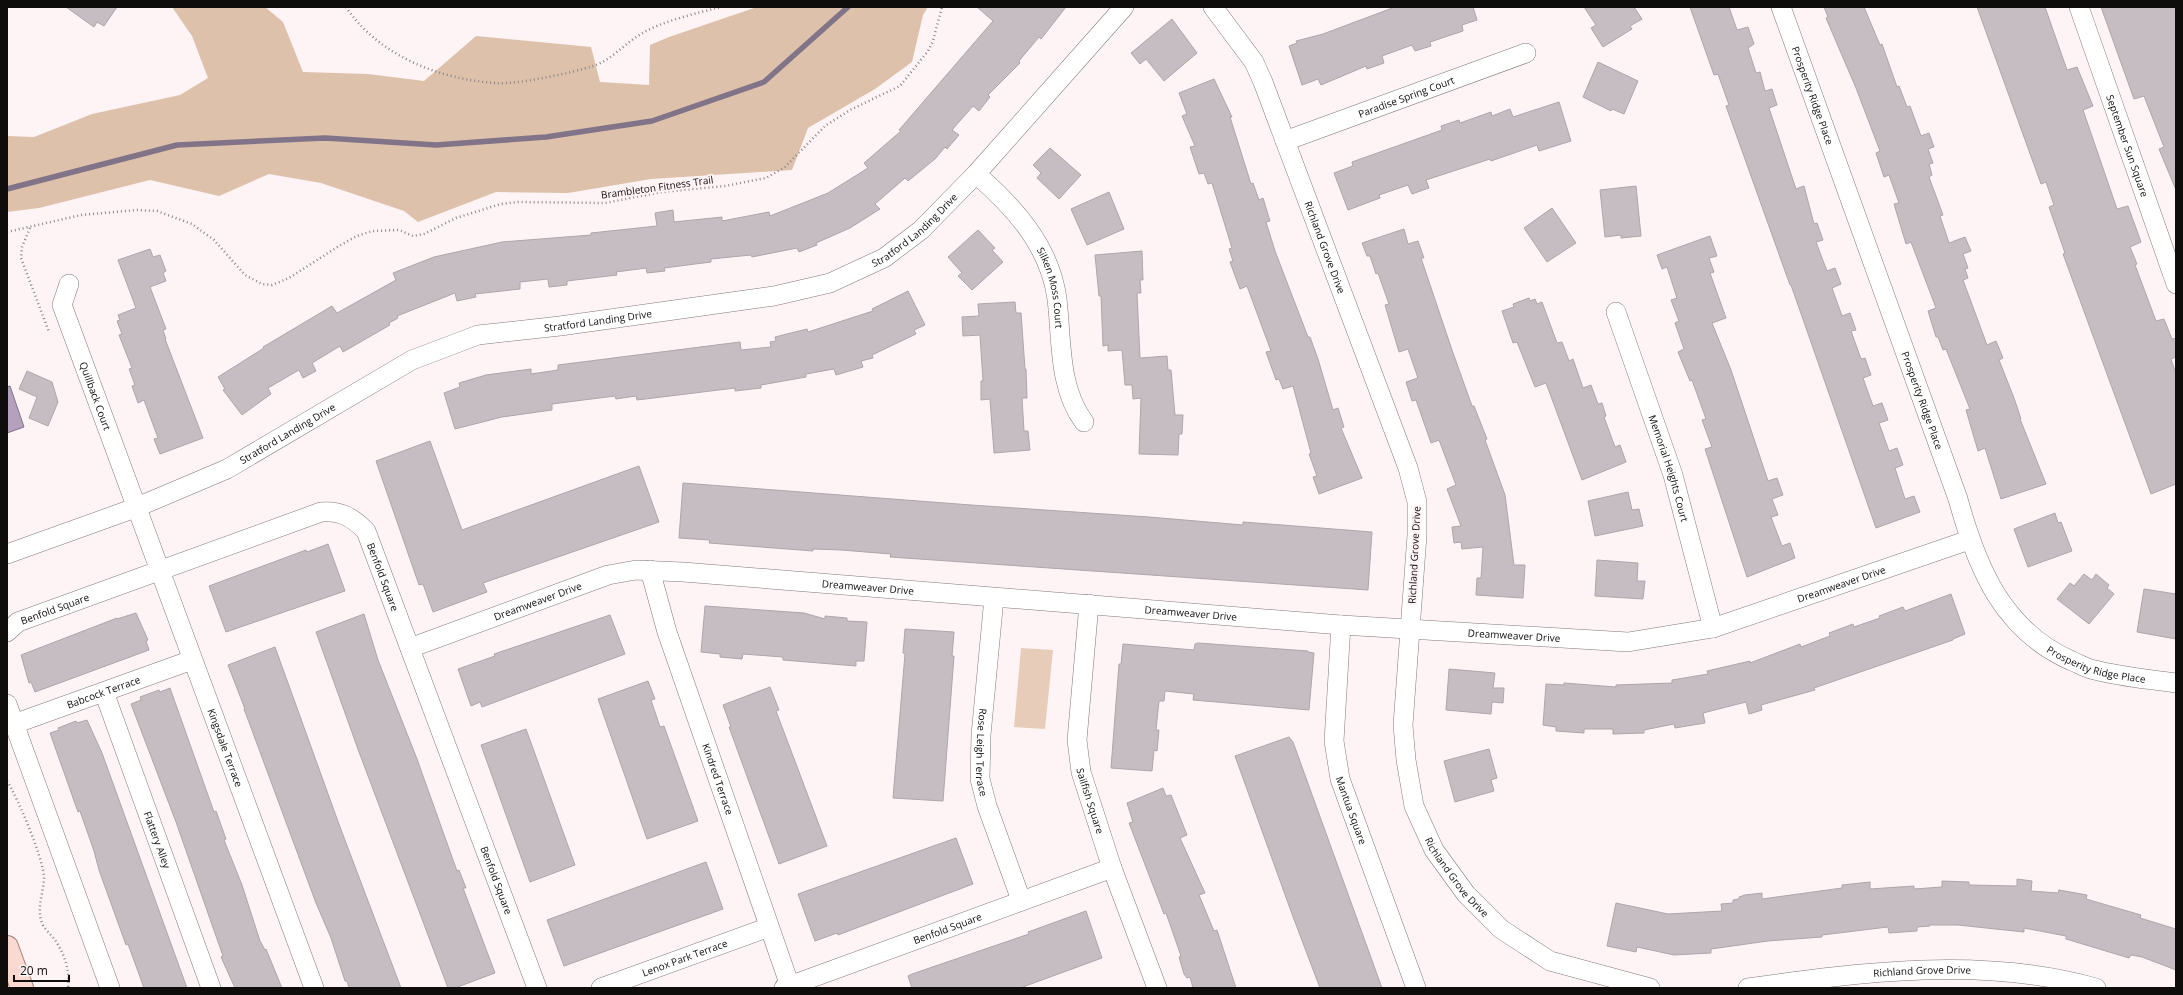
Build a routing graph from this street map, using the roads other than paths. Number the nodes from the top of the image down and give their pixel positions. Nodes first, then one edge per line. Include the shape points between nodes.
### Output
1 (1124, 7) edge
2 (1213, 7) edge
3 (1781, 7) edge
4 (2079, 7) edge
5 (1526, 53) dead end
6 (1285, 141) junction
7 (976, 174) junction
8 (69, 284) dead end
9 (2176, 284) edge
10 (1616, 312) dead end
11 (1084, 422) dead end
12 (136, 508) junction
13 (1969, 540) junction
14 (7, 554) edge
15 (159, 570) junction
16 (650, 570) junction
17 (994, 598) junction
18 (1089, 604) junction
19 (1341, 625) junction
20 (1713, 628) junction
21 (1409, 629) junction
22 (7, 632) edge
23 (410, 648) junction
24 (192, 660) junction
25 (2176, 683) edge
26 (104, 692) junction
27 (7, 704) edge
28 (14, 724) junction
29 (1112, 868) junction
30 (1021, 900) junction
31 (769, 927) junction
32 (7, 947) edge
33 (787, 987) edge
34 (22, 988) edge
35 (110, 988) edge
36 (211, 988) edge
37 (314, 988) edge
38 (537, 988) edge
39 (601, 988) edge
40 (1157, 988) edge
41 (1416, 988) edge
42 (1650, 988) edge
43 (1748, 988) edge
44 (2096, 988) edge

1 - 7 street, Stratford Landing Drive
2 - 6 street, Richland Grove Drive via 1254,62
3 - 13 street, Prosperity Ridge Place via 1958,499
4 - 9 street, September Sun Square
5 - 6 street, Paradise Spring Court
6 - 21 street, Richland Grove Drive via 1408,468 1417,502 1417,535
7 - 11 street, Silken Moss Court via 1011,206 1042,253 1053,279 1057,298 1068,392 1074,408
7 - 12 street, Stratford Landing Drive via 921,230 884,258 830,283 774,296 478,335 412,360 227,469
8 - 12 street, Quillback Court via 62,305
10 - 20 street, Memorial Heights Court via 1673,476
12 - 14 street, Stratford Landing Drive
12 - 15 street, Kingsdale Terrace
13 - 20 street, Dreamweaver Drive
13 - 25 street, Prosperity Ridge Place via 1994,593 2012,619 2034,640 2056,654 2094,670
15 - 22 street, Benfold Square via 18,622
15 - 23 street, Benfold Square via 321,512 346,514 366,531
15 - 24 street, Kingsdale Terrace
16 - 17 street, Dreamweaver Drive
16 - 23 street, Dreamweaver Drive via 636,570 595,580
16 - 31 street, Kindred Terrace via 667,632
17 - 18 street, Dreamweaver Drive
17 - 30 street, Rose Leigh Terrace via 981,735 980,779 987,806
18 - 19 street, Dreamweaver Drive
18 - 29 street, Sailfish Square via 1077,740 1081,772
19 - 21 street, Dreamweaver Drive
19 - 41 street, Mantua Square via 1335,711 1336,760 1340,779
20 - 21 street, Dreamweaver Drive via 1628,642
21 - 42 street, Richland Grove Drive via 1403,725 1406,760 1414,806 1434,850 1466,894 1501,929 1550,961
23 - 38 street, Benfold Square
24 - 26 street, Babcock Terrace
24 - 37 street, Kingsdale Terrace
26 - 28 street, Babcock Terrace
26 - 36 street, Flattery Alley
27 - 28 street
28 - 35 street
29 - 30 street, Benfold Square
29 - 40 street, Sailfish Square
30 - 33 street, Benfold Square
31 - 33 street, Kindred Terrace
31 - 39 street, Lenox Park Terrace
32 - 34 main road
43 - 44 street, Richland Grove Drive via 1825,977 1985,969 2076,982

